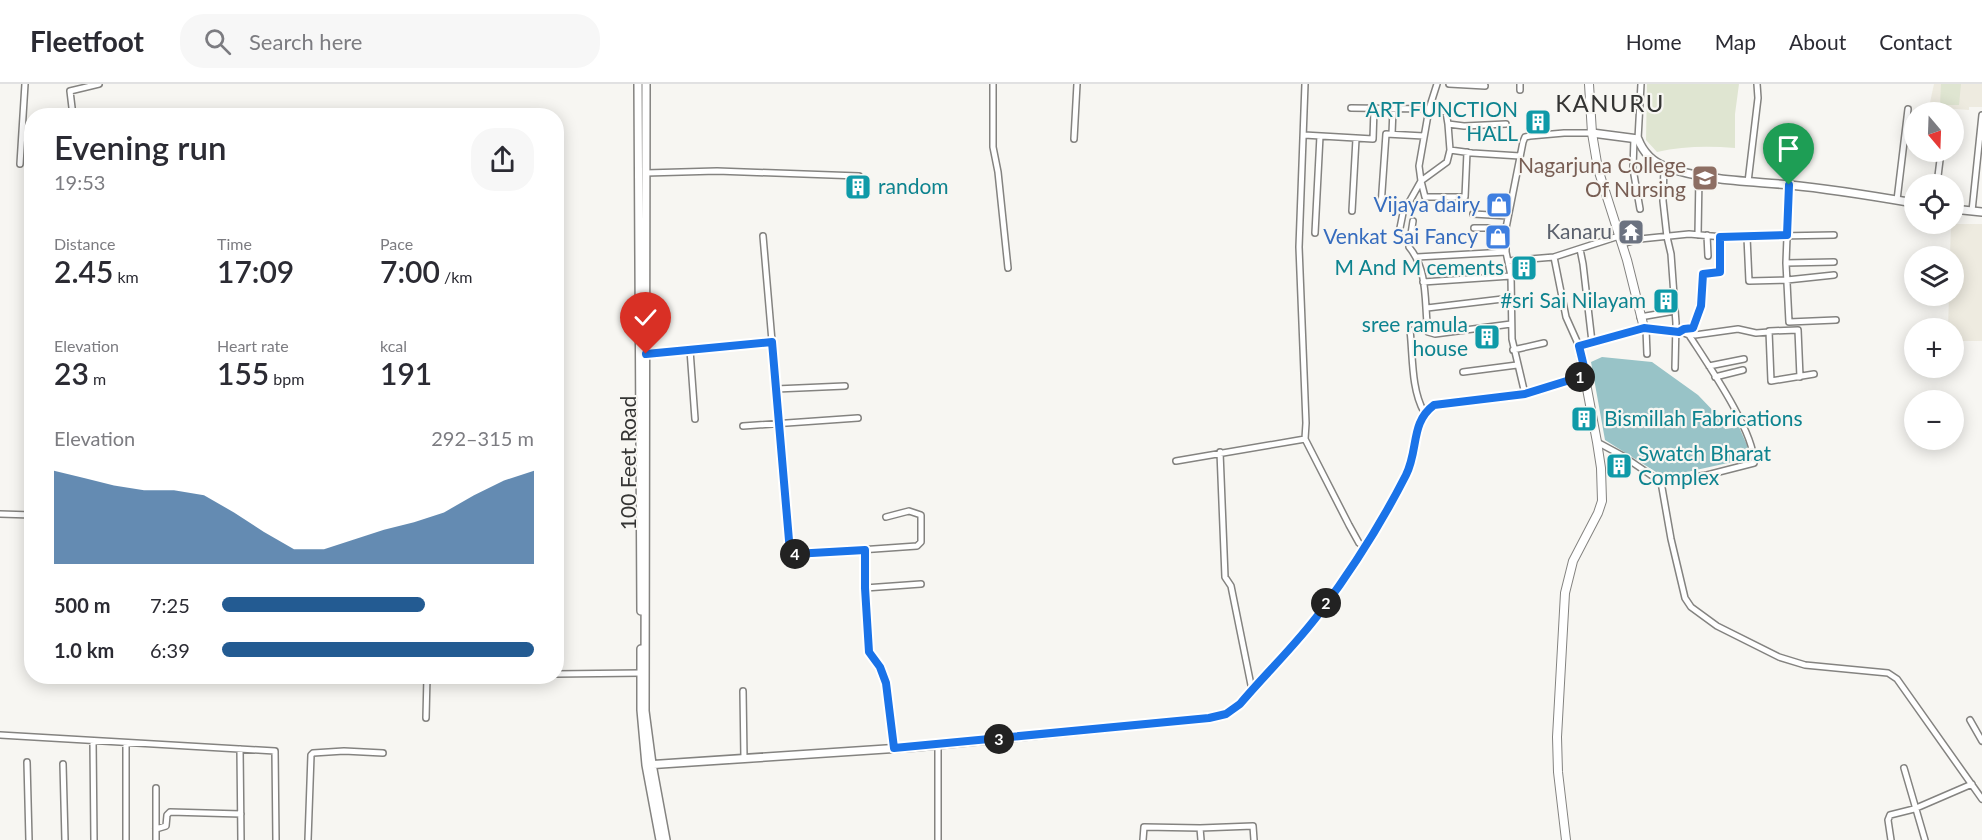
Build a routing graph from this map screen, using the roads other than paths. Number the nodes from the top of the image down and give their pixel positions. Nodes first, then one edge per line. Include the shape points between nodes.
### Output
1 (25, 84) edge
2 (99, 84) edge
3 (638, 84) edge
4 (646, 84) edge
5 (993, 84) edge
6 (1077, 84) edge
7 (1305, 84) edge
8 (1437, 84) edge
9 (1449, 84) edge
10 (1589, 84) edge
11 (1641, 84) edge
12 (1757, 84) edge
13 (1485, 86) dead end
14 (72, 108) edge
15 (1351, 108) dead end
16 (1374, 109) junction
17 (1393, 109) junction
18 (1429, 109) junction
19 (1982, 115) edge
20 (1448, 124) junction
21 (1506, 124) dead end
22 (1592, 133) junction
23 (1373, 134) junction
24 (1389, 134) junction
25 (1312, 136) junction
26 (1424, 136) junction
27 (1074, 138) dead end
28 (1636, 138) junction
29 (1356, 139) junction
30 (1904, 142) edge
31 (1450, 150) junction
32 (1467, 152) junction
33 (1520, 156) junction
34 (20, 164) dead end
35 (1664, 166) junction
36 (646, 173) junction
37 (859, 176) dead end
38 (1699, 176) junction
39 (1421, 181) junction
40 (1748, 182) junction
41 (1789, 185) junction
42 (1897, 200) junction
43 (1904, 201) edge
44 (1381, 206) dead end
45 (1640, 209) dead end
46 (1964, 210) edge
47 (1352, 211) dead end
48 (1972, 211) junction
49 (1982, 212) edge
50 (1473, 214) dead end
51 (1508, 216) junction
52 (1413, 221) dead end
53 (1474, 228) dead end
54 (1506, 228) junction
55 (1316, 233) dead end
56 (1399, 233) dead end
57 (1698, 235) junction
58 (1707, 235) junction
59 (1787, 235) junction
60 (1834, 235) dead end
61 (763, 236) dead end
62 (1667, 237) junction
63 (1720, 237) junction
64 (1747, 237) junction
65 (1620, 240) junction
66 (1580, 249) junction
67 (1506, 252) junction
68 (1708, 256) dead end
69 (1417, 257) junction
70 (1554, 257) junction
71 (1508, 261) junction
72 (1834, 262) dead end
73 (1786, 263) junction
74 (1008, 268) dead end
75 (1834, 275) dead end
76 (1511, 276) junction
77 (1787, 280) junction
78 (1424, 282) junction
79 (1511, 298) junction
80 (1427, 308) junction
81 (1676, 311) junction
82 (1640, 316) junction
83 (1836, 320) dead end
84 (1789, 322) junction
85 (1511, 324) junction
86 (1645, 329) junction
87 (1410, 330) dead end
88 (1790, 330) junction
89 (1678, 331) junction
90 (1691, 332) junction
91 (1769, 332) junction
92 (772, 342) junction
93 (1592, 342) junction
94 (1544, 343) dead end
95 (1579, 346) junction
96 (690, 350) junction
97 (1513, 350) junction
98 (646, 354) junction
99 (1647, 354) dead end
100 (1744, 359) dead end
101 (1517, 364) junction
102 (1708, 366) junction
103 (1675, 368) dead end
104 (1743, 370) dead end
105 (1463, 372) dead end
106 (1814, 374) dead end
107 (1586, 375) junction
108 (1800, 376) junction
109 (1715, 377) junction
110 (845, 386) dead end
111 (776, 389) junction
112 (1525, 394) junction
113 (1424, 412) junction
114 (858, 418) dead end
115 (695, 419) dead end
116 (780, 424) junction
117 (743, 426) dead end
118 (1305, 439) junction
119 (1597, 442) junction
120 (1220, 452) junction
121 (1176, 461) dead end
122 (1661, 482) junction
123 (0, 514) edge
124 (24, 515) edge
125 (886, 517) dead end
126 (1364, 547) junction
127 (865, 550) junction
128 (921, 584) dead end
129 (865, 588) junction
130 (641, 673) junction
131 (564, 674) edge
132 (427, 684) edge
133 (1252, 690) junction
134 (743, 691) dead end
135 (426, 718) dead end
136 (1970, 720) dead end
137 (0, 735) edge
138 (93, 741) junction
139 (1982, 741) edge
140 (126, 743) junction
141 (938, 745) junction
142 (894, 748) junction
143 (240, 749) junction
144 (382, 753) dead end
145 (744, 758) junction
146 (27, 762) dead end
147 (63, 764) dead end
148 (649, 765) junction
149 (1904, 768) dead end
150 (1972, 784) junction
151 (156, 788) dead end
152 (1982, 799) edge
153 (1916, 808) junction
154 (241, 814) junction
155 (1200, 828) junction
156 (156, 829) junction
157 (29, 840) edge
158 (65, 840) edge
159 (94, 840) edge
160 (126, 840) edge
161 (156, 840) edge
162 (241, 840) edge
163 (276, 840) edge
164 (308, 840) edge
165 (660, 840) edge
166 (666, 840) edge
167 (938, 840) edge
168 (1143, 840) edge
169 (1201, 840) edge
170 (1254, 840) edge
171 (1566, 840) edge
172 (1891, 840) edge
173 (1925, 840) edge

1 - 34 street
2 - 14 street via 70,91
3 - 130 street, 100 Feet Road
4 - 36 street, 100 Feet Road
5 - 74 street via 993,147
6 - 27 street
7 - 25 street
8 - 18 street
9 - 13 street
10 - 22 main road
11 - 28 street
12 - 40 street
15 - 16 street
16 - 17 street
16 - 23 street
17 - 18 street
17 - 24 street
18 - 20 street via 1446,112
18 - 26 street
19 - 48 street
20 - 21 street
20 - 31 street
22 - 28 street
22 - 33 street via 1525,137
22 - 65 main road
23 - 24 street
23 - 29 street via 1373,139
24 - 26 street
24 - 44 street
25 - 29 street
25 - 55 street
25 - 118 street via 1299,247
26 - 39 street
28 - 35 street via 1641,149
28 - 45 street via 1633,169
29 - 47 street
30 - 42 street
31 - 32 street
31 - 39 street via 1447,162
32 - 33 street
32 - 39 street via 1465,197 1425,197
33 - 51 street
35 - 38 street
35 - 62 street
36 - 37 street
36 - 98 street, 100 Feet Road
38 - 40 street
38 - 57 street
39 - 56 street via 1403,213
40 - 41 street
41 - 42 street
41 - 59 street
42 - 43 street
46 - 48 street
48 - 49 street
50 - 51 street
51 - 54 street
52 - 69 street via 1410,247
53 - 54 street
54 - 67 street
57 - 58 street
57 - 62 street
58 - 63 street
58 - 68 street
59 - 60 street
59 - 64 street
59 - 73 street
61 - 92 street
62 - 65 street
62 - 81 street
63 - 64 street
63 - 90 street via 1720,272 1703,274 1701,306
64 - 77 street via 1749,281
65 - 66 street
65 - 82 main road
66 - 70 street
66 - 93 street
67 - 69 street
67 - 71 street
69 - 78 street
70 - 71 street
70 - 95 street via 1566,317
71 - 76 street
72 - 73 street
73 - 77 street
75 - 77 street
76 - 78 street
76 - 79 street
77 - 84 street
78 - 80 street
79 - 80 street
79 - 85 street
80 - 85 street via 1431,334
81 - 82 street
81 - 89 street
82 - 86 main road
83 - 84 street
84 - 88 street
85 - 97 street
86 - 89 street
86 - 93 main road
86 - 99 street
87 - 113 street via 1416,387
88 - 91 street
88 - 108 street via 1798,330
89 - 90 street
89 - 103 street
90 - 91 street
90 - 102 street
91 - 108 street via 1771,381
92 - 96 street
92 - 111 street
93 - 95 main road
94 - 97 street
95 - 107 main road
96 - 98 street
96 - 115 street
97 - 101 street
98 - 148 street, 100 Feet Road via 645,711
100 - 102 street
101 - 105 street
101 - 112 street
102 - 109 street
104 - 109 street
106 - 108 street
107 - 112 street
107 - 119 main road
109 - 122 street via 1740,420 1754,451 1754,463
110 - 111 street
111 - 116 street
112 - 113 street via 1434,405
113 - 126 street via 1419,420 1412,464
114 - 116 street
116 - 117 street
116 - 127 street via 790,552
118 - 120 street
118 - 126 street
119 - 122 street
119 - 171 main road via 1602,501 1573,561 1565,593 1557,737
120 - 121 street
120 - 133 street via 1226,577
122 - 150 street via 1673,549 1685,598 1691,607 1717,626 1779,657 1805,665 1888,673 1897,679
123 - 124 street
125 - 127 street via 909,511 921,515 921,542 917,546
126 - 133 street via 1320,612
127 - 129 street
128 - 129 street
129 - 142 street via 869,652 886,683
130 - 131 street
130 - 148 street, 100 Feet Road via 640,710
132 - 135 street
133 - 141 street via 1226,714 1209,718
134 - 145 street
136 - 139 street
137 - 138 street
138 - 140 street
138 - 159 street
140 - 143 street
140 - 160 street
141 - 142 street
141 - 167 street
142 - 145 street
143 - 154 street
143 - 163 street via 276,752
144 - 164 street via 344,751 311,755
145 - 148 street
146 - 157 street
147 - 158 street
148 - 165 street, 100 Feet Road
148 - 166 street, 100 Feet Road
149 - 153 street
150 - 152 street
150 - 153 street
151 - 156 street
153 - 172 street via 1890,815
153 - 173 street
154 - 156 street via 170,812 166,826
154 - 162 street
155 - 168 street via 1144,827
155 - 169 street
155 - 170 street via 1253,826
156 - 161 street

